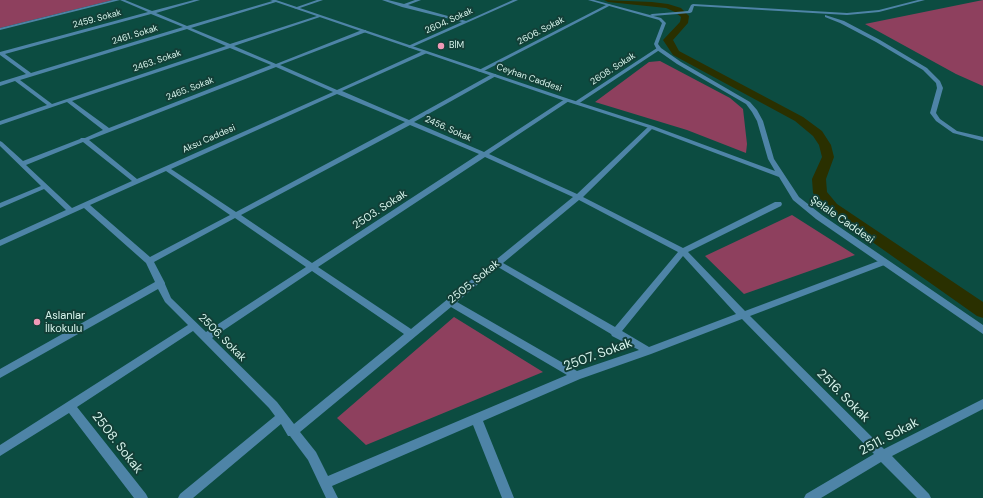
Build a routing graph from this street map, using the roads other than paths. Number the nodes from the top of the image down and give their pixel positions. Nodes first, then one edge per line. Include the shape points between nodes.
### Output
1 (118, 0) edge
2 (122, 0) edge
3 (198, 0) edge
4 (274, 0) edge
5 (320, 0) edge
6 (384, 0) edge
7 (419, 0) edge
8 (516, 0) edge
9 (590, 0) edge
10 (923, 0) edge
11 (609, 5) junction
12 (403, 6) junction
13 (296, 8) junction
14 (151, 12) junction
15 (819, 13) junction
16 (319, 16) junction
17 (652, 16) junction
18 (466, 22) junction
19 (186, 28) junction
20 (0, 29) edge
21 (364, 31) junction
22 (228, 46) junction
23 (410, 47) junction
24 (659, 49) junction
25 (425, 52) junction
26 (1, 53) edge
27 (274, 66) junction
28 (480, 71) junction
29 (30, 75) junction
30 (494, 75) junction
31 (16, 80) junction
32 (0, 84) edge
33 (338, 91) junction
34 (67, 100) junction
35 (567, 100) junction
36 (576, 103) junction
37 (52, 106) junction
38 (410, 122) junction
39 (0, 123) edge
40 (651, 127) junction
41 (107, 130) junction
42 (84, 139) junction
43 (983, 139) edge
44 (1, 147) edge
45 (484, 154) junction
46 (22, 164) junction
47 (166, 168) junction
48 (780, 175) junction
49 (136, 181) junction
50 (46, 186) junction
51 (578, 197) junction
52 (778, 204) dead end
53 (84, 205) junction
54 (0, 206) edge
55 (71, 211) junction
56 (235, 215) junction
57 (0, 242) edge
58 (683, 251) junction
59 (149, 260) junction
60 (884, 262) junction
61 (497, 263) junction
62 (312, 267) junction
63 (161, 283) junction
64 (450, 302) junction
65 (742, 314) junction
66 (194, 326) junction
67 (983, 330) edge
68 (615, 333) junction
69 (411, 334) junction
70 (205, 337) junction
71 (648, 351) junction
72 (0, 374) edge
73 (576, 376) junction
74 (983, 404) edge
75 (70, 406) junction
76 (282, 417) junction
77 (476, 418) junction
78 (292, 432) junction
79 (0, 451) edge
80 (882, 455) junction
81 (325, 482) junction
82 (142, 498) edge
83 (184, 498) edge
84 (332, 498) edge
85 (508, 498) edge
86 (810, 498) edge
87 (924, 498) edge

1 - 20 street
2 - 14 street, 2456. Sokak
3 - 14 street, 2459. Sokak
4 - 13 street, Ceyhan Caddesi
4 - 19 street, 2461. Sokak
5 - 13 street
6 - 12 street
7 - 12 street
8 - 18 street, 2604. Sokak
9 - 11 street
10 - 15 street via 863,13
11 - 17 street
11 - 28 street, 2606. Sokak
12 - 18 street
13 - 16 street, Ceyhan Caddesi
14 - 19 street, 2456. Sokak
14 - 26 street, 2459. Sokak
15 - 17 street via 693,5 690,12
15 - 43 street via 842,22 925,69 938,82 940,88 933,113 938,120 955,132
16 - 21 street, Ceyhan Caddesi
16 - 22 street, 2463. Sokak
17 - 24 street via 664,23 656,44
18 - 23 street, 2604. Sokak
19 - 22 street, 2456. Sokak
19 - 29 street, 2461. Sokak
21 - 23 street, Ceyhan Caddesi
21 - 27 street, 2465. Sokak
22 - 27 street, 2456. Sokak
22 - 34 street, 2463. Sokak
23 - 25 street, Ceyhan Caddesi
24 - 36 street, 2608. Sokak
24 - 48 street, Şelale Caddesi via 679,64 748,103 760,121 771,159
25 - 28 street, Ceyhan Caddesi
25 - 33 street, Aksu Caddesi
26 - 29 street
27 - 33 street, 2456. Sokak
27 - 41 street, 2465. Sokak
28 - 30 street, Ceyhan Caddesi
29 - 31 street, 2461. Sokak
30 - 35 street, Ceyhan Caddesi
30 - 38 street
31 - 32 street, 2461. Sokak
31 - 37 street
33 - 38 street, 2456. Sokak
33 - 47 street, Aksu Caddesi
34 - 37 street, 2463. Sokak
34 - 41 street
35 - 36 street, Ceyhan Caddesi
35 - 45 street, 2503. Sokak
36 - 40 street, Ceyhan Caddesi
37 - 39 street, 2463. Sokak
38 - 45 street, 2456. Sokak
38 - 56 street
40 - 48 street, Ceyhan Caddesi
40 - 51 street, 2505. Sokak
41 - 42 street, 2465. Sokak
42 - 46 street, 2465. Sokak
42 - 49 street
44 - 46 street
45 - 51 street, 2456. Sokak
45 - 62 street, 2503. Sokak
46 - 50 street
47 - 49 street, Aksu Caddesi
47 - 56 street
48 - 60 street, Şelale Caddesi via 796,198
49 - 53 street, Aksu Caddesi
50 - 54 street
50 - 55 street
51 - 58 street, 2456. Sokak
51 - 61 street, 2505. Sokak
52 - 58 street
53 - 55 street, Aksu Caddesi
53 - 59 street, 2506. Sokak
55 - 57 street, Aksu Caddesi
56 - 59 street
56 - 62 street
58 - 65 street, 2456. Sokak
58 - 68 street
59 - 63 street, 2506. Sokak
60 - 65 street, 2507. Sokak
60 - 67 street, Şelale Caddesi
61 - 64 street, 2505. Sokak
61 - 68 street
62 - 69 street
62 - 70 street, 2503. Sokak
63 - 66 street, 2506. Sokak via 168,300
63 - 72 street
64 - 69 street, 2505. Sokak
64 - 73 street
65 - 71 street, 2507. Sokak
65 - 80 street, 2516. Sokak
66 - 70 street, 2506. Sokak
66 - 75 street
68 - 71 street
69 - 78 street, 2505. Sokak
70 - 76 street, 2506. Sokak
71 - 73 street, 2507. Sokak
73 - 77 street, 2507. Sokak
74 - 80 street, 2511. Sokak
75 - 79 street
75 - 82 street, 2508. Sokak
76 - 78 street, 2506. Sokak
76 - 83 street
77 - 81 street, 2507. Sokak
77 - 85 street
78 - 81 street, 2506. Sokak via 312,456
80 - 86 street, 2511. Sokak
80 - 87 street, 2516. Sokak
81 - 84 street, 2506. Sokak

